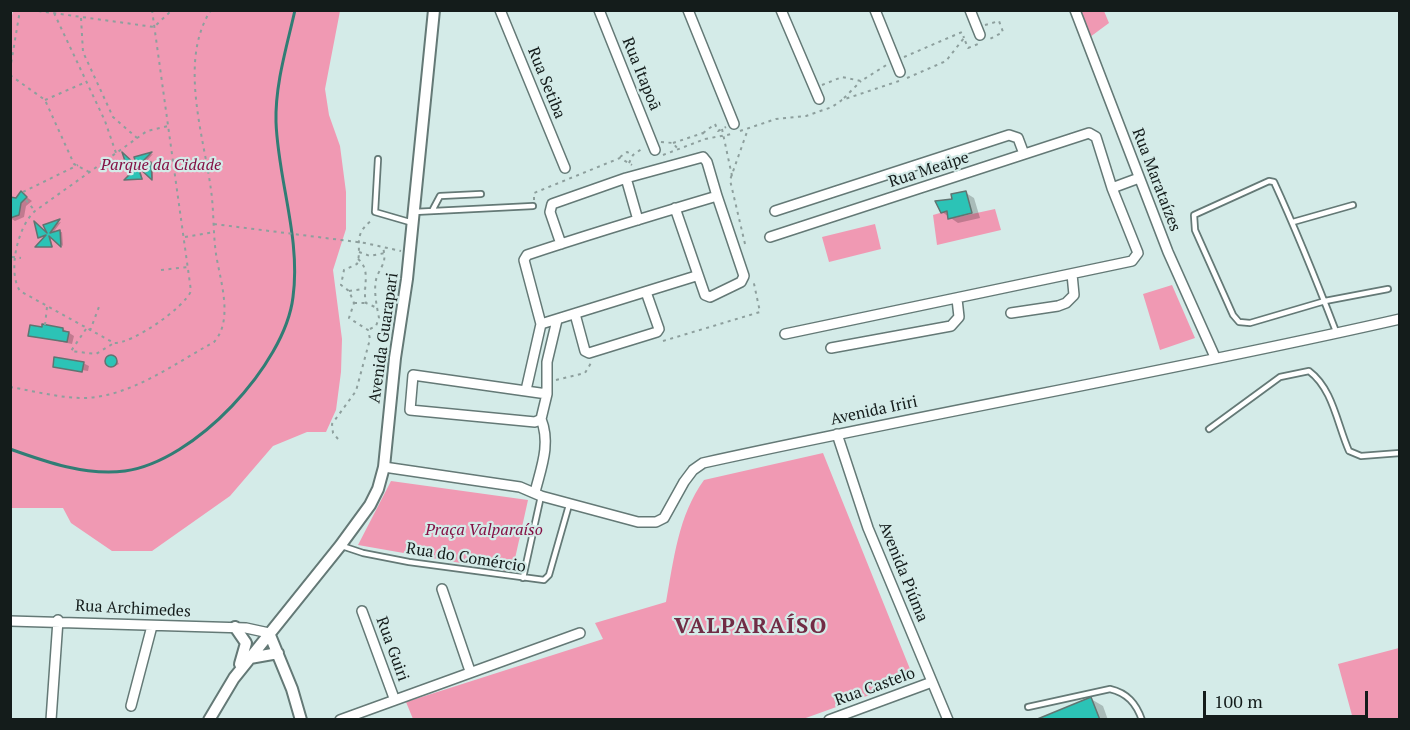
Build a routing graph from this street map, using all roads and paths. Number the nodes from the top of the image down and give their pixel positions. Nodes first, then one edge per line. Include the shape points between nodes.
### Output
1 (21, 10) edge
2 (31, 10) edge
3 (152, 10) edge
4 (172, 10) edge
5 (212, 10) edge
6 (434, 10) edge
7 (500, 10) edge
8 (599, 10) edge
9 (688, 10) edge
10 (782, 10) edge
11 (875, 10) edge
12 (970, 10) edge
13 (1075, 10) edge
14 (54, 13) junction
15 (81, 17) junction
16 (154, 27) junction
17 (979, 31) joint
18 (964, 38) junction
19 (896, 60) junction
20 (10, 70) edge
21 (900, 72) dead end
22 (10, 75) edge
23 (87, 81) junction
24 (861, 81) junction
25 (814, 89) junction
26 (819, 99) dead end
27 (45, 100) junction
28 (842, 100) junction
29 (113, 117) junction
30 (105, 121) junction
31 (734, 123) joint
32 (168, 126) junction
33 (722, 129) junction
34 (703, 133) junction
35 (723, 136) junction
36 (138, 138) junction
37 (705, 140) junction
38 (673, 143) dead end
39 (116, 153) junction
40 (657, 153) joint
41 (1024, 154) junction
42 (633, 155) dead end
43 (620, 158) junction
44 (378, 159) dead end
45 (640, 164) dead end
46 (78, 165) junction
47 (564, 168) dead end
48 (92, 172) junction
49 (732, 176) dead end
50 (1139, 177) junction
51 (626, 178) junction
52 (1112, 188) junction
53 (23, 192) dead end
54 (481, 194) dead end
55 (717, 196) junction
56 (26, 200) dead end
57 (1353, 205) dead end
58 (533, 206) joint
59 (675, 208) junction
60 (35, 211) junction
61 (432, 211) junction
62 (414, 212) junction
63 (775, 212) dead end
64 (176, 213) dead end
65 (181, 214) junction
66 (379, 214) junction
67 (638, 220) junction
68 (1293, 222) junction
69 (214, 224) junction
70 (413, 224) junction
71 (214, 232) junction
72 (184, 237) junction
73 (770, 237) dead end
74 (357, 242) junction
75 (561, 244) junction
76 (383, 247) junction
77 (357, 251) junction
78 (385, 254) junction
79 (410, 254) junction
80 (12, 257) edge
81 (16, 258) junction
82 (21, 258) dead end
83 (358, 259) junction
84 (189, 267) junction
85 (161, 270) dead end
86 (1072, 274) junction
87 (696, 276) junction
88 (363, 289) junction
89 (1388, 289) dead end
90 (349, 291) junction
91 (646, 292) junction
92 (44, 299) dead end
93 (957, 299) junction
94 (1325, 301) junction
95 (354, 303) junction
96 (366, 303) junction
97 (100, 304) dead end
98 (42, 305) junction
99 (376, 307) junction
100 (46, 308) junction
101 (1011, 313) dead end
102 (575, 314) junction
103 (1400, 319) edge
104 (557, 320) junction
105 (541, 324) junction
106 (45, 325) dead end
107 (86, 329) junction
108 (368, 330) junction
109 (90, 332) junction
110 (785, 334) dead end
111 (1337, 334) junction
112 (114, 343) junction
113 (831, 348) dead end
114 (1215, 357) junction
115 (393, 373) junction
116 (412, 375) junction
117 (10, 387) edge
118 (526, 390) junction
119 (547, 394) junction
120 (389, 407) junction
121 (410, 410) junction
122 (541, 419) junction
123 (1209, 429) dead end
124 (837, 434) junction
125 (338, 439) dead end
126 (1400, 453) edge
127 (384, 467) junction
128 (538, 494) junction
129 (569, 504) junction
130 (340, 546) junction
131 (523, 578) junction
132 (442, 589) dead end
133 (362, 610) dead end
134 (58, 620) junction
135 (10, 621) edge
136 (152, 626) junction
137 (235, 627) junction
138 (269, 633) junction
139 (580, 633) dead end
140 (278, 653) junction
141 (249, 658) junction
142 (470, 671) junction
143 (238, 673) junction
144 (932, 682) junction
145 (394, 698) junction
146 (131, 706) dead end
147 (1028, 708) dead end
148 (51, 720) edge
149 (209, 720) edge
150 (301, 720) edge
151 (340, 720) edge
152 (829, 720) edge
153 (948, 720) edge
154 (1142, 720) edge

1 - 20 path
2 - 14 path
3 - 16 path
4 - 16 path
5 - 69 path via 202,32 196,106
6 - 62 street, Avenida Guarapari
7 - 47 street, Rua Setiba
8 - 40 street, Rua Itapoã
9 - 31 street
10 - 25 street
11 - 19 street
12 - 17 street
13 - 50 street, Rua Marataízes
14 - 15 path
14 - 23 path
15 - 16 path
15 - 29 path via 83,52
16 - 32 path
17 - 18 path via 999,21 1003,32 968,48
18 - 19 path via 962,32
18 - 28 path via 938,65
19 - 21 street
19 - 24 path
22 - 27 path
23 - 27 path
23 - 30 path
24 - 25 path via 842,77
24 - 28 path
25 - 26 street
27 - 46 path via 74,164
28 - 35 path via 806,116 777,119
29 - 30 path
29 - 36 path
30 - 39 path
31 - 33 path
32 - 36 path via 147,131
32 - 65 path
33 - 34 path via 718,131 715,124
33 - 35 path
34 - 37 path
34 - 38 path
35 - 37 path
35 - 49 path
36 - 39 path
37 - 40 path
39 - 48 path
41 - 52 street, Rua Meaipe via 1089,133 1096,137
41 - 63 street via 1018,138 1009,135
41 - 73 street, Rua Meaipe
42 - 43 path via 627,152
43 - 45 path via 633,166
43 - 58 path via 534,193
44 - 66 lane via 374,208
46 - 48 path
46 - 53 path
48 - 60 path
50 - 52 street
50 - 114 street, Rua Marataízes
51 - 55 street via 703,157
51 - 67 street
51 - 75 street via 552,204 550,212
52 - 86 street via 1137,258
54 - 61 lane via 441,196
55 - 59 street
55 - 87 street via 743,280 707,297
56 - 60 path
57 - 68 lane
58 - 61 lane
59 - 67 street
59 - 87 street
60 - 81 path via 22,226
61 - 62 lane
62 - 70 street, Avenida Guarapari
64 - 65 path
65 - 72 path
66 - 70 lane
66 - 74 path via 366,225
67 - 75 street
68 - 94 lane
68 - 94 lane via 1274,182 1269,181 1192,219 1239,322 1250,323
69 - 71 path
69 - 74 path
70 - 79 street, Avenida Guarapari
71 - 72 path
71 - 117 path via 224,316 221,335 214,342 111,394 64,397
72 - 84 path
74 - 76 path
74 - 77 path
75 - 105 street via 524,257
76 - 78 path
76 - 79 path
77 - 78 path via 370,256
77 - 83 path
78 - 99 path via 378,274
79 - 115 street, Avenida Guarapari
80 - 81 path
81 - 82 path
81 - 98 path via 16,285 24,295
83 - 88 path via 367,277
83 - 90 path via 344,270 341,278 341,285
84 - 85 path
84 - 112 path via 191,291 183,303 134,339
86 - 93 street
86 - 101 street via 1074,295 1066,303
87 - 91 street
88 - 90 path
88 - 96 path
89 - 94 lane
90 - 95 path
91 - 102 street
91 - 102 street via 657,332 589,353 585,351
92 - 98 path
93 - 110 street
93 - 113 street via 959,317 951,326
94 - 111 lane
95 - 96 path
95 - 108 path via 349,318
96 - 99 path
97 - 109 path
98 - 100 path
99 - 108 path via 379,318 376,326
100 - 106 path
100 - 107 path
102 - 104 street
103 - 111 street, Avenida Iriri
104 - 105 street
104 - 119 street via 547,362
105 - 118 street
107 - 109 path
107 - 112 path via 71,351 96,354
108 - 125 path via 370,339 357,391 332,424
109 - 112 path
111 - 114 street, Avenida Iriri
114 - 124 street, Avenida Iriri
115 - 116 street
115 - 120 street, Avenida Guarapari
116 - 118 street
116 - 121 street
118 - 119 street
119 - 122 street
120 - 121 street
120 - 127 street, Avenida Guarapari
121 - 122 street via 535,422
122 - 128 street via 546,446
123 - 126 lane via 1280,377 1309,371 1326,391 1349,451 1361,456
124 - 129 street, Avenida Iriri via 703,464 693,470 664,518 656,522 638,522
124 - 144 street, Avenida Piúma via 868,528
127 - 128 street, Avenida Iriri via 520,487
127 - 130 street, Avenida Guarapari via 370,505
128 - 129 street, Avenida Iriri
128 - 131 lane
129 - 131 lane, Rua do Comércio via 547,578
130 - 131 lane, Rua do Comércio via 363,554
130 - 138 street, Avenida Guarapari
132 - 142 street
133 - 145 street, Rua Guiri
134 - 135 street
134 - 136 street, Rua Archimedes
134 - 148 street, Rua Archimedes
136 - 137 street, Rua Archimedes
136 - 146 street
137 - 138 street, Rua Archimedes
137 - 143 street via 247,648
138 - 140 street
138 - 141 street, Avenida Guarapari
139 - 142 street
140 - 141 street
140 - 150 street
141 - 143 street, Avenida Guarapari
142 - 145 street
143 - 149 street
144 - 152 street, Rua Castelo
144 - 153 street, Avenida Piúma
145 - 151 street
147 - 154 lane via 1110,689 1123,692 1137,707

